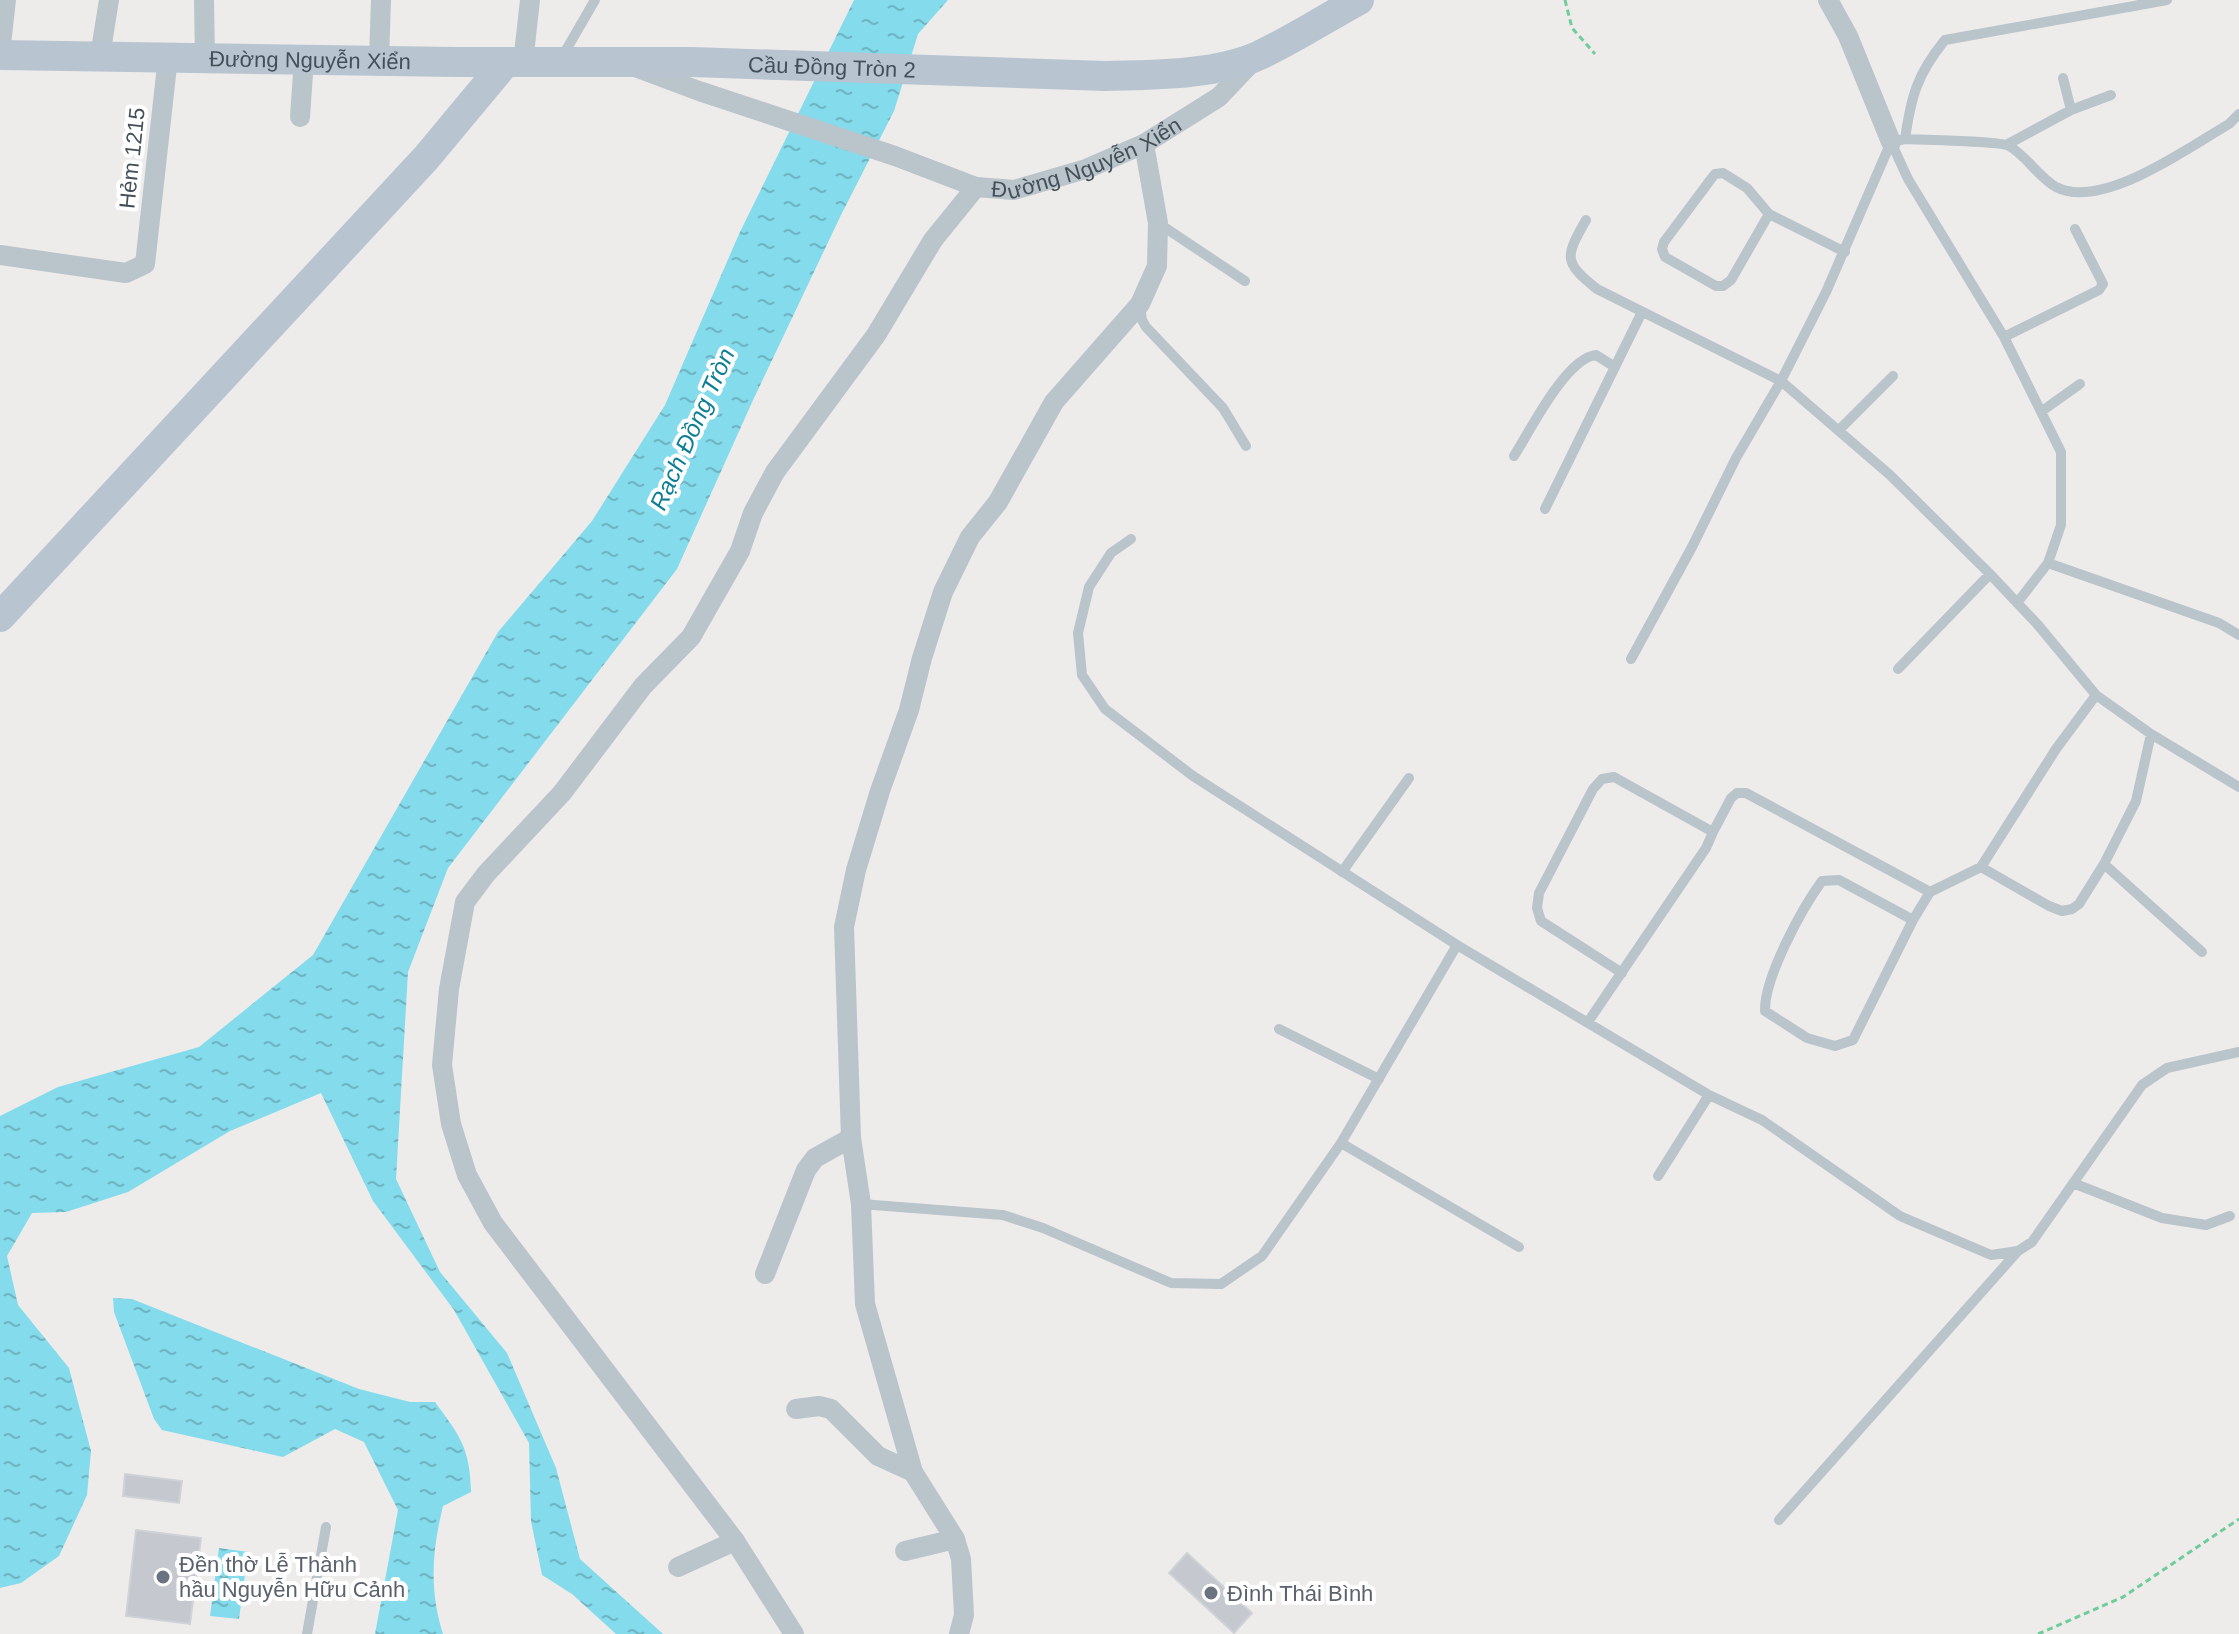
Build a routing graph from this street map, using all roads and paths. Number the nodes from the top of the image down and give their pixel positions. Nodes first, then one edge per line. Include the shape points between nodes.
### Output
1 (6, 0) edge
2 (109, 0) edge
3 (204, 0) edge
4 (381, 0) edge
5 (530, 0) edge
6 (595, 0) edge
7 (1359, 0) edge
8 (1565, 0) edge
9 (1828, 0) edge
10 (2167, 0) edge
11 (0, 54) edge
12 (1595, 54) dead end
13 (100, 56) junction
14 (1258, 56) junction
15 (168, 57) junction
16 (205, 58) junction
17 (304, 59) junction
18 (379, 60) junction
19 (559, 62) junction
20 (514, 63) junction
21 (971, 71) joint
22 (696, 77) junction
23 (2063, 78) dead end
24 (2111, 95) dead end
25 (2071, 110) junction
26 (2239, 114) edge
27 (300, 117) dead end
28 (1898, 141) junction
29 (1144, 144) junction
30 (2008, 144) junction
31 (976, 187) junction
32 (1769, 214) junction
33 (1586, 220) dead end
34 (1158, 223) junction
35 (2075, 229) dead end
36 (1845, 252) junction
37 (0, 255) edge
38 (1245, 281) dead end
39 (1140, 304) junction
40 (1642, 312) junction
41 (2004, 337) junction
42 (1615, 367) junction
43 (1893, 376) dead end
44 (1781, 381) junction
45 (2080, 384) dead end
46 (2042, 411) junction
47 (1839, 430) junction
48 (1246, 446) dead end
49 (1514, 456) dead end
50 (1545, 509) dead end
51 (1131, 539) dead end
52 (2048, 563) junction
53 (1990, 574) junction
54 (2017, 603) junction
55 (9, 608) edge
56 (2239, 635) edge
57 (1631, 659) dead end
58 (1898, 669) dead end
59 (2096, 695) junction
60 (2151, 734) junction
61 (1409, 778) dead end
62 (2239, 787) edge
63 (1713, 832) junction
64 (2104, 864) junction
65 (1981, 867) junction
66 (1342, 872) junction
67 (1930, 892) junction
68 (1913, 920) junction
69 (1457, 945) junction
70 (2202, 952) dead end
71 (1622, 973) junction
72 (1588, 1022) junction
73 (1279, 1029) dead end
74 (2239, 1052) edge
75 (1379, 1079) junction
76 (1709, 1095) junction
77 (851, 1138) junction
78 (1341, 1143) junction
79 (1658, 1176) dead end
80 (2073, 1183) junction
81 (861, 1204) junction
82 (2230, 1216) dead end
83 (1519, 1247) dead end
84 (2018, 1251) junction
85 (765, 1274) dead end
86 (796, 1409) dead end
87 (913, 1472) junction
88 (2239, 1519) edge
89 (1779, 1520) dead end
90 (326, 1527) dead end
91 (955, 1539) junction
92 (735, 1541) junction
93 (905, 1551) dead end
94 (678, 1567) dead end
95 (307, 1634) edge
96 (794, 1634) edge
97 (959, 1634) edge
98 (2038, 1634) edge

1 - 11 street
2 - 13 street
3 - 16 street
4 - 18 street
5 - 20 street
6 - 19 lane
7 - 14 main road, Đường Nguyễn Xiển
8 - 12 path via 1572,28
9 - 28 street
10 - 28 lane via 1945,40 1927,62
11 - 13 main road, Đường Nguyễn Xiển
13 - 15 main road, Đường Nguyễn Xiển
14 - 21 main road, Đường Nguyễn Xiển via 1160,75
14 - 29 street, Đường Nguyễn Xiển via 1219,97
15 - 16 main road, Đường Nguyễn Xiển
15 - 37 street, Hẻm 1215 via 145,264 126,273
16 - 17 main road, Đường Nguyễn Xiển
17 - 18 main road, Đường Nguyễn Xiển
17 - 27 street
18 - 20 main road, Đường Nguyễn Xiển
19 - 20 main road, Đường Nguyễn Xiển
19 - 22 main road, Đường Nguyễn Xiển via 620,61
20 - 55 main road
21 - 22 main road, Cầu Đồng Tròn 2
22 - 31 street, Đường Nguyễn Xiển
23 - 25 lane
24 - 25 lane
25 - 30 lane
26 - 30 lane via 2140,176 2093,191 2054,186
28 - 30 lane
28 - 36 lane
28 - 41 lane via 1908,179
29 - 31 street, Đường Nguyễn Xiển via 1038,185 1014,190
29 - 34 street
31 - 92 street via 933,240 876,335 775,472 740,551 691,637 643,686 562,793 465,902 449,989 442,1065 451,1124 467,1175 493,1223
32 - 32 lane via 1747,188 1723,173 1715,174 1662,249 1665,257 1723,286
32 - 36 lane
33 - 40 lane via 1572,244 1575,271
34 - 38 lane
34 - 39 street via 1157,266
35 - 41 lane via 2103,284
36 - 44 lane
39 - 48 lane via 1146,327 1223,408
39 - 77 street via 1054,402 998,502 970,537 943,592 856,870 844,927
40 - 42 lane
40 - 44 lane
41 - 46 lane
42 - 49 lane via 1596,355 1579,361
42 - 50 lane
43 - 47 lane
44 - 47 lane
44 - 57 lane
45 - 46 lane
46 - 52 lane via 2061,452 2061,525
47 - 53 lane
51 - 66 lane via 1111,553 1089,587 1078,633 1082,675 1105,709 1182,769
52 - 54 lane
52 - 56 lane via 2219,623
53 - 54 lane
53 - 58 lane
54 - 59 lane
59 - 60 lane
59 - 65 lane
60 - 62 lane
60 - 64 lane via 2136,801
61 - 66 lane
63 - 67 lane via 1731,798 1746,793
63 - 71 lane
63 - 71 lane via 1614,777 1602,779 1593,789 1539,893 1537,908 1541,921
64 - 65 lane via 2079,904 2062,911
64 - 70 lane
65 - 67 lane
66 - 69 lane
67 - 68 lane
68 - 68 lane via 1853,1040 1835,1046 1807,1038 1765,1011 1771,979 1822,881 1839,880
69 - 72 lane
69 - 75 lane
71 - 72 lane
72 - 76 lane
73 - 75 lane
74 - 80 lane via 2167,1068 2142,1085
75 - 78 lane
76 - 79 lane
76 - 84 lane via 1762,1120 1900,1216 1991,1255
77 - 81 street
77 - 85 street via 815,1158 806,1170
78 - 81 lane via 1262,1256 1221,1284 1171,1283 1003,1215
78 - 83 lane
80 - 82 lane via 2162,1218 2206,1225
80 - 84 lane via 2032,1242
81 - 87 street via 865,1304
84 - 89 lane
86 - 87 street via 831,1409 878,1456
87 - 91 street
88 - 98 path via 2123,1597
90 - 95 lane
91 - 93 street
91 - 97 street via 964,1615
92 - 94 street
92 - 96 street

